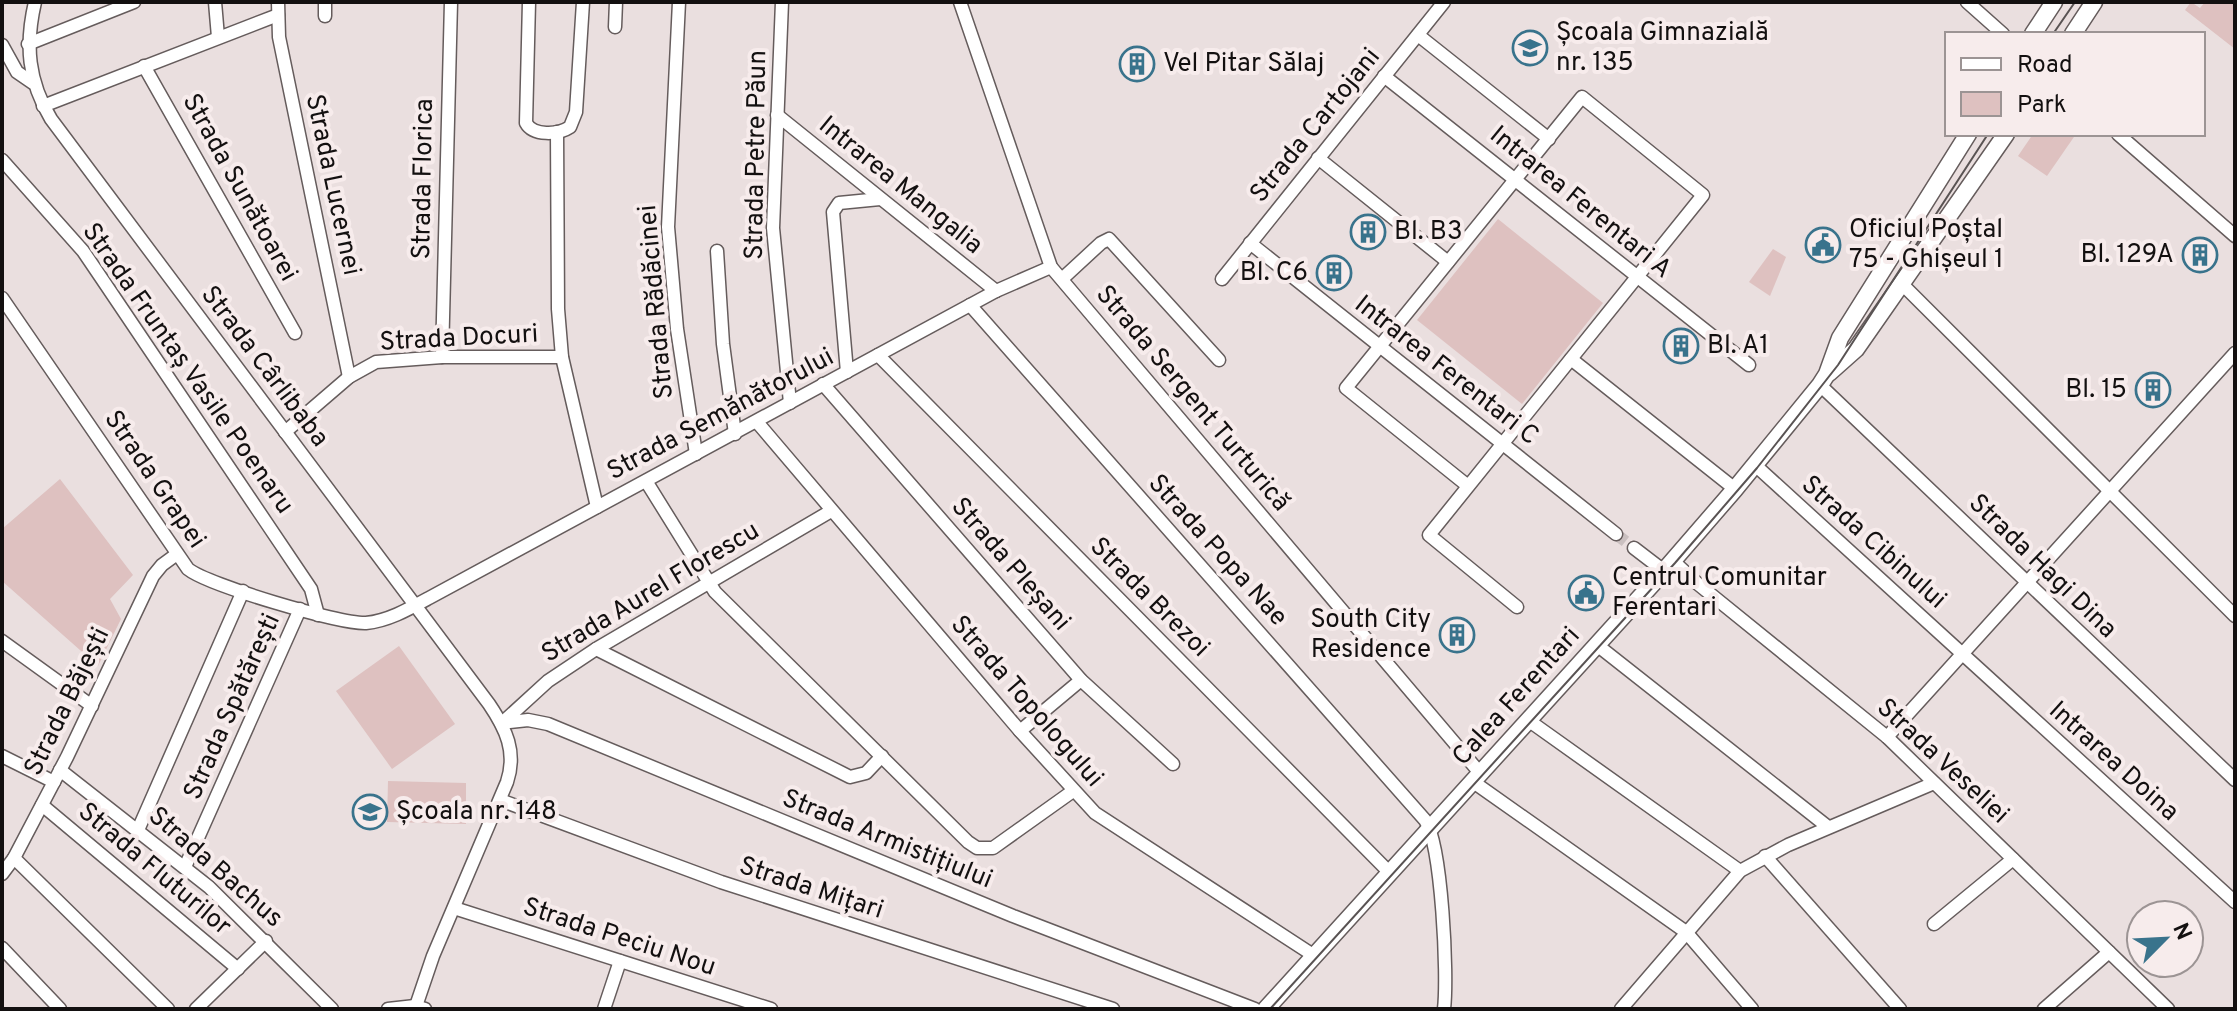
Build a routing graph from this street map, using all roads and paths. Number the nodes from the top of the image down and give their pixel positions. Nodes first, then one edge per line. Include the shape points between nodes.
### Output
1 (35, 2) edge
2 (134, 2) edge
3 (215, 2) edge
4 (325, 2) edge
5 (451, 2) edge
6 (529, 2) edge
7 (583, 2) edge
8 (616, 2) edge
9 (679, 2) edge
10 (782, 2) edge
11 (960, 2) edge
12 (1444, 2) edge
13 (1967, 2) edge
14 (2054, 2) edge
15 (2094, 2) edge
16 (278, 8) edge
17 (325, 16) dead end
18 (615, 27) dead end
19 (2001, 32) edge
20 (2034, 32) edge
21 (2074, 32) edge
22 (1418, 35) junction
23 (218, 37) junction
24 (28, 44) junction
25 (2, 45) edge
26 (144, 66) junction
27 (1384, 76) junction
28 (33, 83) junction
29 (43, 106) junction
30 (777, 115) junction
31 (557, 132) junction
32 (1967, 136) edge
33 (2005, 136) edge
34 (2120, 136) edge
35 (1549, 139) junction
36 (1318, 158) junction
37 (2, 160) edge
38 (1515, 180) junction
39 (880, 199) junction
40 (2235, 236) edge
41 (1250, 243) junction
42 (717, 251) dead end
43 (1448, 262) junction
44 (1051, 267) junction
45 (1637, 277) junction
46 (1062, 279) junction
47 (1222, 279) dead end
48 (1903, 285) junction
49 (996, 291) junction
50 (2, 298) edge
51 (970, 305) junction
52 (295, 333) dead end
53 (1380, 346) junction
54 (2235, 353) edge
55 (878, 355) junction
56 (442, 357) junction
57 (562, 357) junction
58 (1571, 359) junction
59 (1219, 360) dead end
60 (1749, 365) dead end
61 (847, 372) junction
62 (349, 377) junction
63 (1824, 380) junction
64 (823, 384) junction
65 (790, 403) junction
66 (757, 422) junction
67 (285, 432) junction
68 (735, 434) junction
69 (1502, 444) junction
70 (696, 454) junction
71 (1755, 465) junction
72 (646, 481) junction
73 (1468, 486) junction
74 (1735, 489) junction
75 (2110, 491) junction
76 (597, 507) junction
77 (831, 511) junction
78 (1616, 534) tunnel mouth
79 (1634, 548) tunnel mouth
80 (177, 554) junction
81 (1668, 566) junction
82 (2027, 582) junction
83 (708, 584) junction
84 (243, 591) junction
85 (414, 606) junction
86 (1517, 607) dead end
87 (300, 609) junction
88 (318, 615) junction
89 (2235, 616) edge
90 (2, 641) edge
91 (1597, 645) junction
92 (596, 649) junction
93 (1962, 654) junction
94 (1081, 680) junction
95 (92, 706) junction
96 (498, 718) junction
97 (1528, 720) junction
98 (1020, 731) junction
99 (1887, 737) junction
100 (2, 756) edge
101 (882, 756) junction
102 (1173, 764) dead end
103 (60, 770) junction
104 (1476, 777) junction
105 (2235, 780) edge
106 (54, 782) junction
107 (1934, 783) junction
108 (1073, 791) junction
109 (500, 800) junction
110 (42, 805) junction
111 (1828, 827) junction
112 (1430, 828) junction
113 (138, 830) junction
114 (1765, 856) junction
115 (14, 858) junction
116 (2013, 859) junction
117 (185, 867) junction
118 (1740, 871) junction
119 (1389, 872) junction
120 (2, 874) edge
121 (2235, 902) edge
122 (454, 908) junction
123 (1934, 924) dead end
124 (1686, 932) junction
125 (266, 941) junction
126 (2109, 952) junction
127 (4, 954) edge
128 (1313, 955) junction
129 (620, 961) junction
130 (238, 969) junction
131 (418, 1008) edge
132 (60, 1009) edge
133 (168, 1009) edge
134 (196, 1009) edge
135 (332, 1009) edge
136 (388, 1009) edge
137 (604, 1009) edge
138 (771, 1009) edge
139 (1113, 1009) edge
140 (1255, 1009) edge
141 (1266, 1009) edge
142 (1444, 1009) edge
143 (1621, 1009) edge
144 (1752, 1009) edge
145 (1900, 1009) edge
146 (2044, 1009) edge
147 (2168, 1009) edge

1 - 24 street
2 - 24 street
3 - 23 street
4 - 17 street
5 - 56 street, Strada Florica
6 - 31 street via 526,123 535,131
7 - 31 street via 575,121
8 - 18 street
9 - 70 street, Strada Rădăcinei via 668,227
10 - 30 street, Strada Petre Păun
11 - 44 street, Strada Sergent Turturică
12 - 22 street, Strada Cartojani
13 - 19 street
14 - 20 main road
15 - 21 main road
16 - 23 street
16 - 62 street, Strada Lucernei via 282,52
22 - 27 street, Strada Cartojani
22 - 35 street
23 - 26 street
24 - 28 street
25 - 28 street, Strada Cârlibaba via 17,72
26 - 29 street
26 - 52 street, Strada Sunătoarei
27 - 36 street, Strada Cartojani
27 - 38 street, Intrarea Ferentari A
28 - 29 street, Strada Cârlibaba
29 - 67 street, Strada Cârlibaba
30 - 39 street, Intrarea Mangalia
30 - 65 street, Strada Petre Păun via 773,228
31 - 57 street
32 - 63 main road, Calea Ferentari via 1840,338
33 - 48 main road, Calea Ferentari
34 - 40 street
35 - 38 street
35 - 45 street via 1582,97 1703,195
36 - 41 street, Strada Cartojani
36 - 43 street
37 - 88 street, Strada Fruntaș Vasile Poenaru via 83,251 311,589
38 - 43 street
38 - 45 street, Intrarea Ferentari A
39 - 49 street, Intrarea Mangalia
39 - 61 street via 839,203 833,212
41 - 47 street, Strada Cartojani
41 - 53 street, Intrarea Ferentari C
42 - 68 street
43 - 53 street
44 - 46 street, Strada Sergent Turturică
44 - 49 street, Strada Semănătorului
45 - 58 street
45 - 60 street, Intrarea Ferentari A
46 - 59 street via 1109,239
46 - 104 street, Strada Sergent Turturică
48 - 63 main road, Calea Ferentari via 1856,349
48 - 75 street
49 - 51 street, Strada Semănătorului
50 - 80 street, Strada Grapei
51 - 55 street, Strada Semănătorului
51 - 112 street, Strada Popa Nae
53 - 69 street, Intrarea Ferentari C
53 - 73 street via 1346,388
54 - 75 street
55 - 61 street, Strada Semănătorului
55 - 119 street, Strada Brezoi
56 - 57 street, Strada Docuri
56 - 62 street, Strada Docuri via 376,362
57 - 76 street
58 - 69 street
58 - 74 street
61 - 64 street, Strada Semănătorului
62 - 67 street, Strada Docuri
63 - 71 main road, Calea Ferentari
63 - 82 street, Strada Hagi Dina
64 - 65 street, Strada Semănătorului
64 - 94 street, Strada Pleșani
65 - 66 street, Strada Semănătorului
66 - 68 street, Strada Semănătorului
66 - 77 street, Strada Topologului
67 - 85 street, Strada Cârlibaba
68 - 70 street, Strada Semănătorului
69 - 73 street
69 - 78 street, Intrarea Ferentari C
70 - 72 street, Strada Semănătorului
71 - 74 main road, Calea Ferentari
71 - 93 street, Strada Cibinului
72 - 76 street, Strada Semănătorului
72 - 83 street
73 - 86 street via 1429,535
74 - 81 main road, Calea Ferentari
75 - 82 street
75 - 89 street
76 - 85 street, Strada Semănătorului
77 - 83 street, Strada Aurel Florescu
77 - 98 street, Strada Topologului
79 - 81 street
80 - 84 street, Strada Grapei via 195,575
80 - 95 street, Strada Băjești via 153,576
81 - 91 main road, Calea Ferentari
81 - 99 street, Strada Veseliei
82 - 93 street
82 - 105 street, Strada Hagi Dina
83 - 92 street, Strada Aurel Florescu
83 - 101 street
84 - 87 street, Strada Grapei
84 - 113 street
85 - 88 street, Strada Grapei via 366,623
85 - 96 street, Strada Cârlibaba
87 - 88 street, Strada Grapei
87 - 117 street, Strada Spătărești
90 - 95 street
91 - 97 main road, Calea Ferentari
91 - 111 street
92 - 96 street, Strada Aurel Florescu
92 - 101 street via 850,777 866,773
93 - 99 street
93 - 121 street, Intrarea Doina
94 - 98 street
94 - 102 street, Strada Pleșani
95 - 103 street, Strada Băjești
96 - 109 street via 510,742 512,762
96 - 140 street, Strada Armistițiului via 548,724 1013,916
97 - 104 main road, Calea Ferentari
97 - 118 street
98 - 108 street, Strada Topologului
99 - 107 street, Strada Veseliei
100 - 106 street
101 - 108 street via 968,842 985,849 1000,844
103 - 106 street, Strada Băjești
103 - 113 street, Strada Bachus
104 - 112 main road, Calea Ferentari
104 - 124 street, Strada Sergent Turturică
106 - 110 street, Strada Băjești
107 - 111 street
107 - 116 street, Strada Veseliei
108 - 128 street, Strada Topologului via 1109,824
109 - 122 street
109 - 139 street, Strada Mițari via 721,882
110 - 115 street, Strada Băjești
110 - 130 street, Strada Fluturilor
111 - 114 street
112 - 119 main road, Calea Ferentari
112 - 142 street via 1446,949
113 - 117 street, Strada Bachus
114 - 118 street
114 - 145 street
115 - 120 street, Strada Băjești
115 - 133 street
116 - 123 street
116 - 126 street, Strada Veseliei
117 - 125 street, Strada Bachus
118 - 124 street
119 - 128 main road, Calea Ferentari
122 - 129 street, Strada Peciu Nou
122 - 131 street
124 - 143 street
124 - 144 street, Strada Sergent Turturică
125 - 130 street
125 - 135 street, Strada Bachus
126 - 146 street
126 - 147 street, Strada Veseliei
127 - 132 street
128 - 141 main road, Calea Ferentari
129 - 137 street
129 - 138 street, Strada Peciu Nou
130 - 134 street
131 - 136 street

